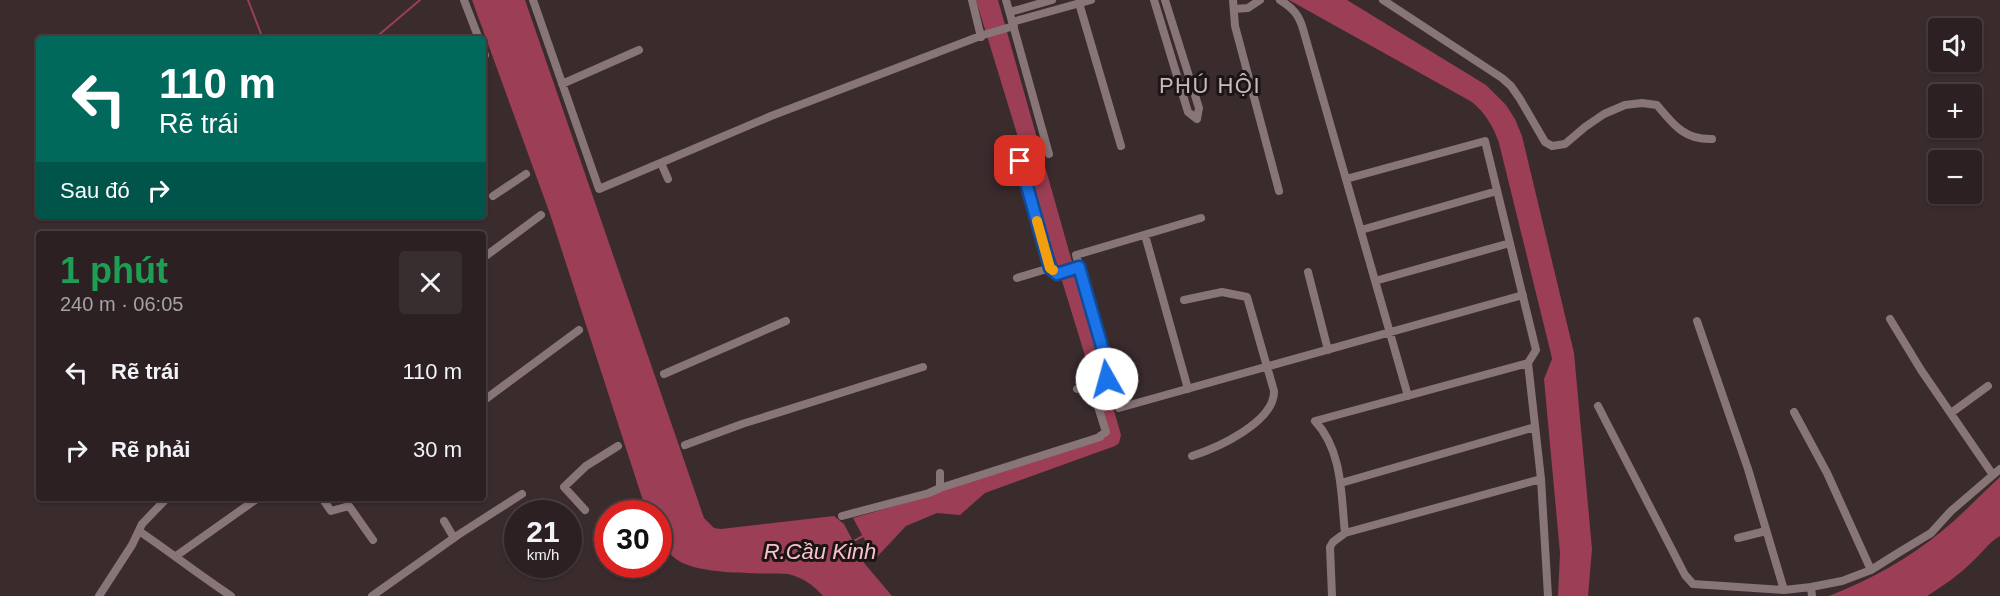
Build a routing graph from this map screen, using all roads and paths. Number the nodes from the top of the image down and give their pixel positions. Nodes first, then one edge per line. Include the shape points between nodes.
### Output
1 (464, 0) edge
2 (533, 0) edge
3 (972, 0) edge
4 (1006, 0) edge
5 (1052, 0) edge
6 (1091, 0) edge
7 (1154, 0) edge
8 (1165, 0) edge
9 (1260, 0) edge
10 (1281, 0) edge
11 (1383, 0) edge
12 (1080, 3) junction
13 (1234, 4) edge
14 (1010, 12) junction
15 (1011, 26) junction
16 (478, 36) edge
17 (982, 36) junction
18 (639, 50) dead end
19 (562, 84) junction
20 (1712, 138) dead end
21 (1121, 146) dead end
22 (1049, 154) dead end
23 (1020, 161) dead end
24 (660, 163) junction
25 (526, 174) dead end
26 (668, 179) dead end
27 (1346, 179) junction
28 (1279, 191) dead end
29 (1497, 191) junction
30 (493, 196) dead end
31 (541, 215) dead end
32 (1201, 218) dead end
33 (1361, 230) junction
34 (1145, 236) junction
35 (1510, 243) junction
36 (486, 256) edge
37 (1077, 268) junction
38 (1053, 271) junction
39 (1308, 272) dead end
40 (1017, 278) dead end
41 (1375, 280) junction
42 (1523, 295) junction
43 (1184, 300) dead end
44 (1890, 319) dead end
45 (786, 321) dead end
46 (1697, 321) dead end
47 (579, 330) dead end
48 (1390, 332) junction
49 (1328, 350) junction
50 (1528, 363) junction
51 (1267, 366) junction
52 (923, 367) dead end
53 (664, 374) dead end
54 (1109, 379) junction
55 (1092, 384) junction
56 (1988, 386) dead end
57 (1077, 388) dead end
58 (1188, 388) junction
59 (1408, 396) junction
60 (486, 399) edge
61 (1598, 406) dead end
62 (1794, 412) dead end
63 (1951, 413) junction
64 (1535, 427) junction
65 (685, 445) dead end
66 (618, 446) dead end
67 (1192, 456) dead end
68 (1997, 472) edge
69 (940, 473) dead end
70 (1541, 479) junction
71 (1341, 483) junction
72 (940, 488) junction
73 (522, 494) dead end
74 (164, 501) edge
75 (254, 501) edge
76 (324, 501) edge
77 (585, 510) dead end
78 (842, 516) dead end
79 (444, 521) dead end
80 (140, 528) junction
81 (1766, 531) junction
82 (1345, 533) junction
83 (454, 538) junction
84 (1738, 538) dead end
85 (373, 540) dead end
86 (176, 556) junction
87 (1871, 570) junction
88 (1784, 590) junction
89 (1811, 591) edge
90 (99, 596) edge
91 (231, 596) edge
92 (372, 596) edge
93 (1332, 596) edge
94 (1548, 596) edge

1 - 16 street
2 - 19 street
3 - 17 street
4 - 14 street
5 - 14 street
6 - 12 street
7 - 8 street via 1188,112 1197,119 1198,108
9 - 13 street via 1248,8
10 - 27 street via 1300,18
11 - 20 street via 1502,78 1520,99 1545,142 1552,146 1565,144 1604,114 1642,103 1658,105 1682,132
12 - 15 street
12 - 21 street
13 - 28 street via 1235,26
14 - 15 street
15 - 17 street
15 - 22 street
17 - 24 street
18 - 19 street
19 - 24 street via 599,189
23 - 38 street
24 - 26 street
25 - 30 street
27 - 29 street via 1485,141
27 - 33 street
29 - 33 street
29 - 35 street
31 - 36 street
32 - 34 street
33 - 41 street
34 - 37 street via 1076,255
34 - 58 street
35 - 41 street
35 - 42 street
37 - 38 street
37 - 54 street
38 - 40 street
39 - 49 street
41 - 48 street
42 - 48 street
42 - 50 street via 1536,350
43 - 51 street via 1222,292 1247,297
44 - 63 street
45 - 53 street
46 - 81 street
47 - 60 street
48 - 49 street
48 - 59 street
49 - 51 street
50 - 59 street
50 - 64 street
51 - 58 street
51 - 67 street via 1275,397 1268,412 1235,436
52 - 65 street
54 - 55 street
54 - 58 street via 1119,408
55 - 57 street
55 - 72 street via 1106,432
56 - 63 street
59 - 71 street via 1315,421 1326,437
61 - 88 street via 1693,584
62 - 87 street
63 - 68 street
64 - 70 street
64 - 71 street
66 - 77 street via 586,466 564,487
68 - 87 street via 1931,533
69 - 72 street
70 - 82 street
70 - 94 street
71 - 82 street
72 - 78 street
73 - 83 street
74 - 80 street
75 - 86 street
76 - 85 street via 331,511 350,506
79 - 83 street
80 - 86 street
80 - 90 street
81 - 84 street
81 - 88 street
82 - 93 street via 1330,547
83 - 92 street
86 - 91 street
87 - 89 street
88 - 89 street

